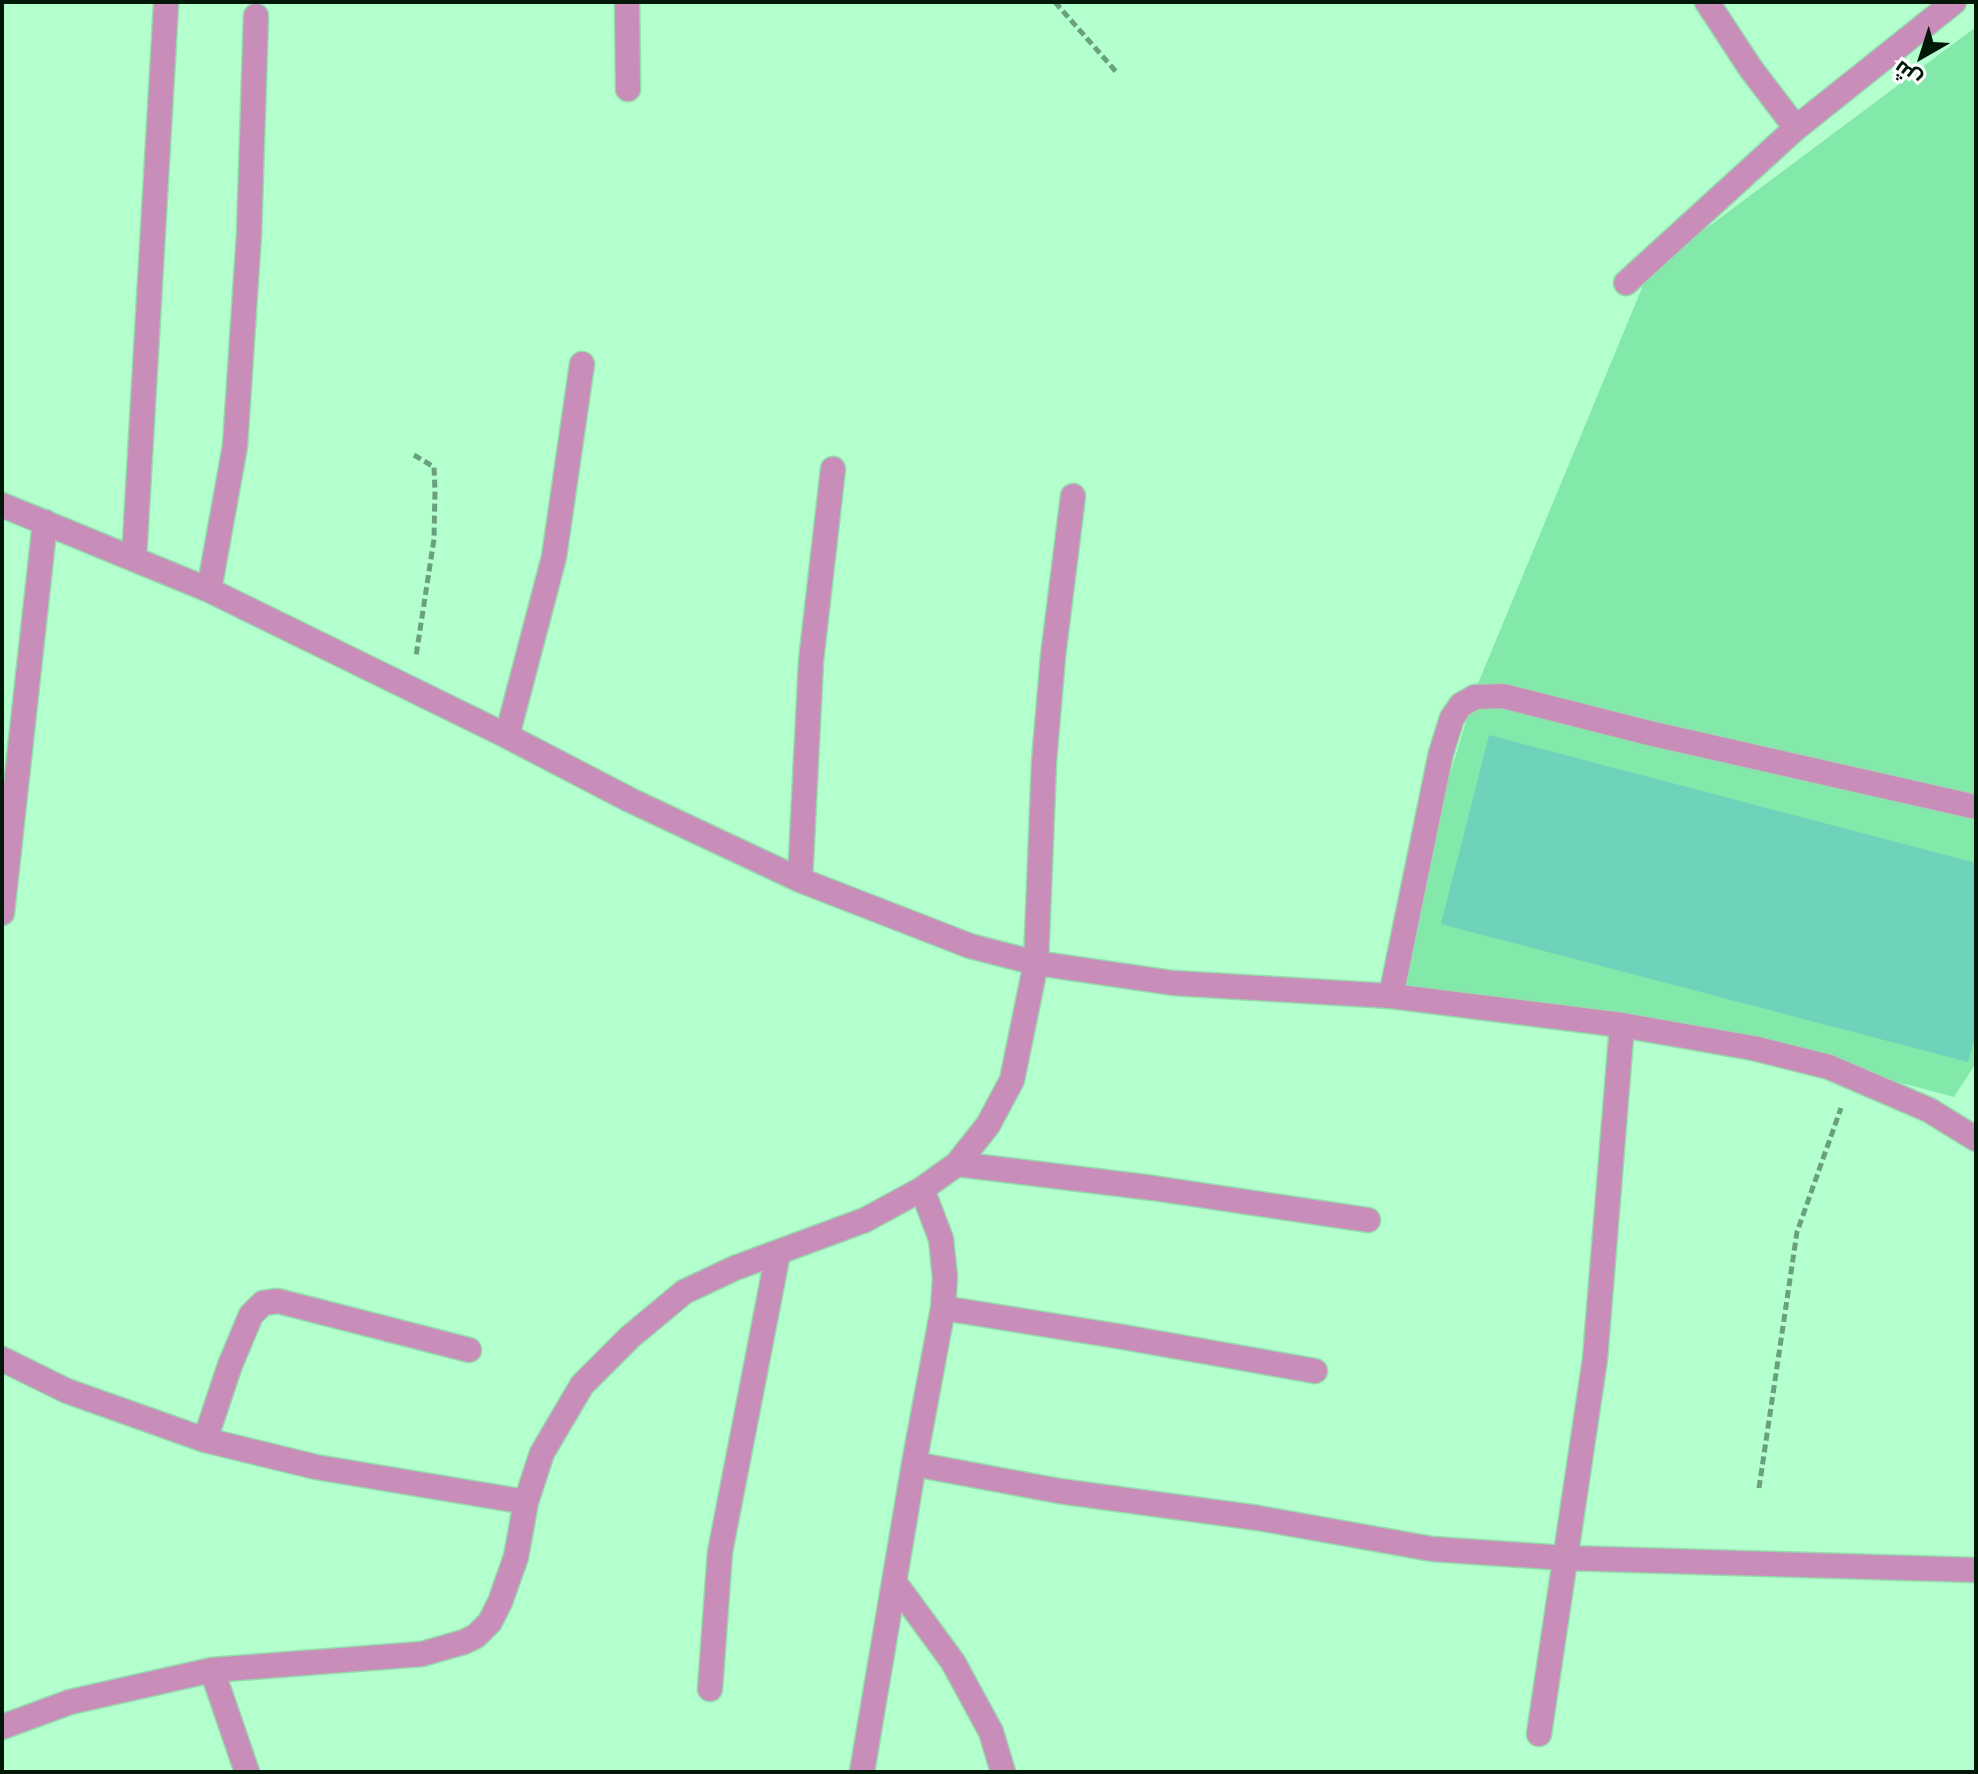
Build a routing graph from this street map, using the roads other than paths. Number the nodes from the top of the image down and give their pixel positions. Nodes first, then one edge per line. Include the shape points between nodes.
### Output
1 (627, 2) edge
2 (1707, 2) edge
3 (1954, 2) edge
4 (166, 5) dead end
5 (256, 16) dead end
6 (628, 89) dead end
7 (1796, 128) junction
8 (1626, 283) dead end
9 (582, 364) dead end
10 (833, 469) dead end
11 (1073, 496) dead end
12 (2, 505) edge
13 (45, 522) junction
14 (134, 559) junction
15 (209, 590) junction
16 (507, 736) junction
17 (1976, 807) edge
18 (800, 880) junction
19 (2, 913) edge
20 (1036, 963) junction
21 (1391, 996) junction
22 (1622, 1025) junction
23 (1976, 1139) edge
24 (957, 1164) junction
25 (922, 1189) junction
26 (1368, 1220) dead end
27 (778, 1253) junction
28 (943, 1308) junction
29 (469, 1350) dead end
30 (2, 1359) edge
31 (1315, 1371) dead end
32 (205, 1440) junction
33 (914, 1464) junction
34 (526, 1502) junction
35 (1566, 1558) junction
36 (1976, 1570) edge
37 (895, 1583) junction
38 (212, 1670) junction
39 (710, 1689) dead end
40 (2, 1727) edge
41 (1539, 1734) dead end
42 (247, 1772) edge
43 (862, 1772) edge
44 (1003, 1772) edge

1 - 6 street
2 - 7 street
3 - 7 street
4 - 14 street
5 - 15 street via 235,446
7 - 8 street
9 - 16 street via 554,557
10 - 18 street via 811,661
11 - 20 street via 1045,747
12 - 13 street
13 - 14 street
13 - 19 street
14 - 15 street
15 - 16 street
16 - 18 street
17 - 21 street via 1503,696 1475,697 1452,718 1441,753
18 - 20 street via 970,946
20 - 21 street via 1173,983
20 - 24 street via 1012,1080 988,1125
21 - 22 street
22 - 23 street via 1829,1067 1929,1110
22 - 35 street via 1595,1359
24 - 25 street
24 - 26 street
25 - 27 street via 865,1220
25 - 28 street via 941,1239
27 - 34 street via 684,1292 630,1337 582,1385 542,1453
27 - 39 street via 720,1552
28 - 31 street
28 - 33 street
29 - 32 street via 278,1301 263,1303 251,1315
30 - 32 street via 67,1391
32 - 34 street via 316,1467
33 - 35 street via 1432,1549
33 - 37 street
34 - 38 street via 516,1557 500,1602 476,1636 422,1654
35 - 36 street
35 - 41 street
37 - 43 street
37 - 44 street via 953,1662 991,1732
38 - 40 street via 70,1702
38 - 42 street

